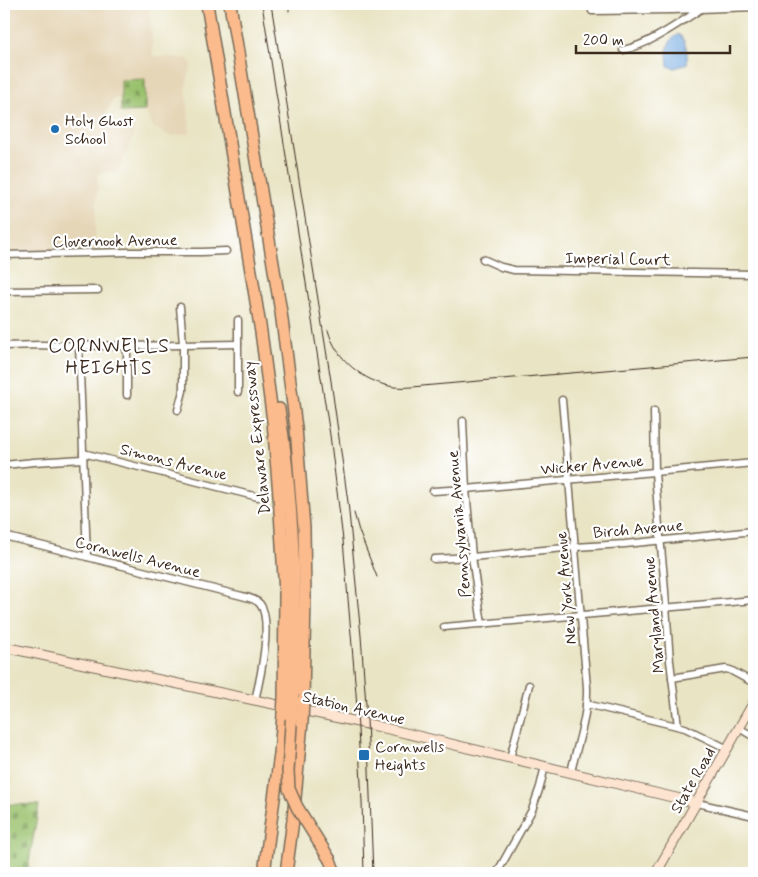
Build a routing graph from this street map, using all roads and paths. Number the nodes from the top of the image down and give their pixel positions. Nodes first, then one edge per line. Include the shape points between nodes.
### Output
1 (207, 4) edge
2 (230, 4) edge
3 (754, 7) edge
4 (702, 8) junction
5 (592, 11) dead end
6 (623, 50) dead end
7 (226, 251) dead end
8 (4, 256) edge
9 (483, 259) dead end
10 (754, 274) edge
11 (98, 290) dead end
12 (4, 291) edge
13 (180, 307) dead end
14 (238, 320) dead end
15 (183, 344) junction
16 (238, 344) junction
17 (79, 345) junction
18 (4, 346) edge
19 (126, 346) junction
20 (238, 392) dead end
21 (127, 395) dead end
22 (562, 400) dead end
23 (178, 410) dead end
24 (654, 411) dead end
25 (463, 421) dead end
26 (83, 456) junction
27 (754, 462) edge
28 (4, 465) edge
29 (655, 472) junction
30 (569, 480) junction
31 (466, 489) junction
32 (433, 491) dead end
33 (258, 497) dead end
34 (754, 531) edge
35 (4, 536) edge
36 (660, 541) junction
37 (575, 547) junction
38 (87, 557) junction
39 (472, 557) junction
40 (434, 559) dead end
41 (754, 600) edge
42 (666, 608) junction
43 (582, 615) junction
44 (482, 624) junction
45 (444, 627) dead end
46 (4, 647) edge
47 (672, 678) junction
48 (754, 683) edge
49 (529, 685) dead end
50 (293, 698) junction
51 (254, 700) junction
52 (754, 702) edge
53 (586, 704) junction
54 (678, 726) junction
55 (739, 728) junction
56 (754, 737) edge
57 (728, 749) junction
58 (510, 758) junction
59 (545, 766) junction
60 (570, 772) junction
61 (298, 775) junction
62 (697, 803) junction
63 (754, 816) edge
64 (264, 873) edge
65 (286, 873) edge
66 (293, 873) edge
67 (335, 873) edge
68 (497, 873) edge
69 (656, 873) edge

1 - 50 highway via 245,239 257,273 289,484 295,588
2 - 50 highway via 288,359 296,428 304,528 305,616
3 - 4 street
4 - 5 street
4 - 6 street via 637,47
7 - 8 street, Clovernook Avenue
9 - 10 street, Imperial Court via 514,270
11 - 12 street
13 - 15 street
14 - 16 street
15 - 16 street
15 - 19 street
15 - 23 street via 183,391
16 - 20 street
17 - 18 street
17 - 19 street
17 - 26 street
19 - 21 street
22 - 30 street, New York Avenue
24 - 29 street, Maryland Avenue
25 - 31 street, Pennsylvania Avenue
26 - 28 street, Simons Avenue
26 - 33 street, Simons Avenue
26 - 38 street
27 - 29 street, Wicker Avenue
29 - 30 street, Wicker Avenue
29 - 36 street, Maryland Avenue
30 - 31 street, Wicker Avenue
30 - 37 street, New York Avenue
31 - 32 street, Wicker Avenue
31 - 39 street, Pennsylvania Avenue
34 - 36 street, Birch Avenue
35 - 38 street, Cornwells Avenue
36 - 37 street, Birch Avenue
36 - 42 street, Maryland Avenue
37 - 39 street, Birch Avenue
37 - 43 street, New York Avenue
38 - 51 street, Cornwells Avenue via 257,601 266,618 259,685
39 - 40 street, Birch Avenue
39 - 44 street, Pennsylvania Avenue
41 - 42 street
42 - 43 street
42 - 47 street, Maryland Avenue
43 - 44 street
43 - 53 street, New York Avenue
44 - 45 street
46 - 51 street, Station Avenue
47 - 48 street via 730,670
47 - 54 street, Maryland Avenue
49 - 58 street
50 - 61 highway, bridge via 302,722
50 - 64 highway, bridge via 283,714
50 - 67 highway, bridge via 289,789
51 - 58 street, Station Avenue
52 - 55 street, State Road
53 - 54 street
53 - 60 street, New York Avenue
54 - 57 street
55 - 56 street
55 - 57 street, State Road
57 - 62 street, State Road
58 - 59 street, Station Avenue
59 - 60 street, Station Avenue
59 - 68 street via 532,810
60 - 62 street, Station Avenue
61 - 65 highway
61 - 66 highway via 300,811
62 - 63 street
62 - 69 street, State Road

